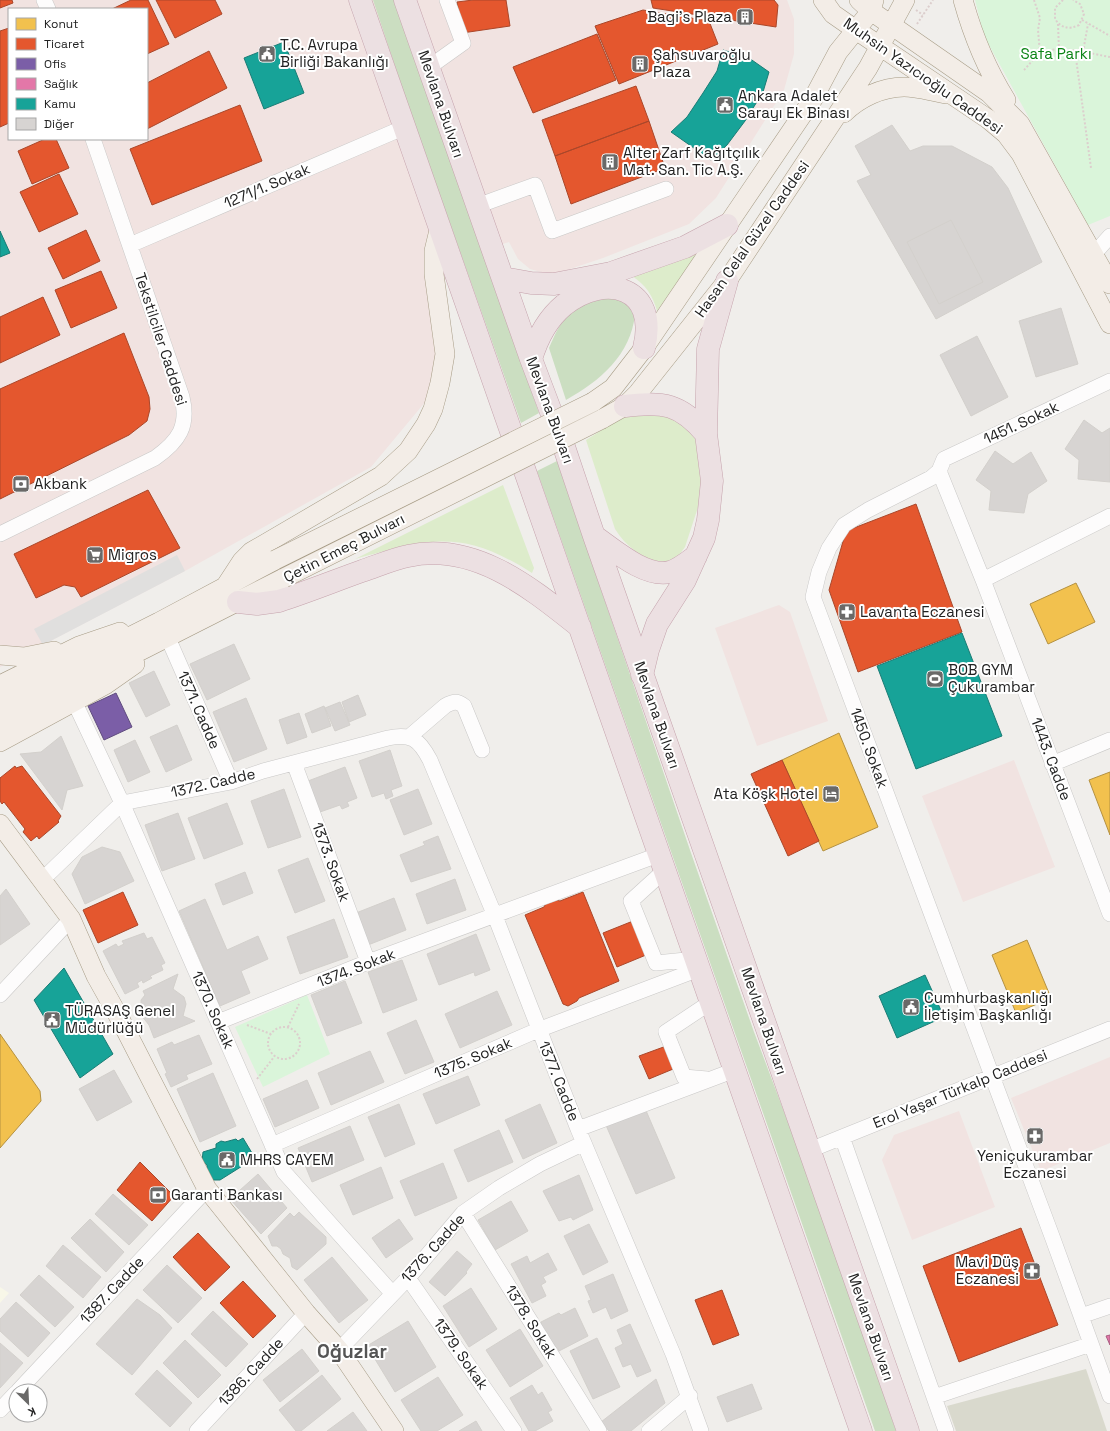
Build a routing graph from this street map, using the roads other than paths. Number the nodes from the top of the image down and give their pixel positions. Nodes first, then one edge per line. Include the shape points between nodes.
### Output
1 (360, 0) edge
2 (405, 0) edge
3 (447, 0) edge
4 (823, 0) edge
5 (963, 0) edge
6 (868, 4) edge
7 (910, 5) edge
8 (893, 25) junction
9 (856, 30) junction
10 (881, 46) junction
11 (428, 68) junction
12 (955, 95) junction
13 (1020, 124) junction
14 (405, 127) junction
15 (828, 128) junction
16 (93, 140) edge
17 (666, 189) dead end
18 (477, 206) junction
19 (727, 225) junction
20 (440, 226) junction
21 (1110, 236) edge
22 (130, 245) junction
23 (1094, 254) junction
24 (502, 278) junction
25 (727, 281) junction
26 (1110, 284) edge
27 (1110, 324) edge
28 (644, 348) junction
29 (531, 359) junction
30 (1110, 381) edge
31 (625, 406) junction
32 (532, 434) joint
33 (706, 434) junction
34 (538, 451) joint
35 (939, 471) junction
36 (1110, 516) edge
37 (0, 534) edge
38 (594, 536) junction
39 (697, 555) junction
40 (983, 580) junction
41 (232, 594) junction
42 (580, 627) junction
43 (149, 638) junction
44 (168, 638) junction
45 (79, 646) junction
46 (0, 656) edge
47 (642, 675) junction
48 (0, 686) edge
49 (74, 701) junction
50 (0, 702) edge
51 (0, 722) edge
52 (409, 737) junction
53 (1110, 740) edge
54 (0, 742) edge
55 (482, 750) dead end
56 (294, 763) junction
57 (1052, 764) junction
58 (231, 782) junction
59 (122, 803) junction
60 (0, 824) edge
61 (0, 842) edge
62 (661, 863) junction
63 (43, 878) junction
64 (1110, 914) edge
65 (494, 916) junction
66 (71, 919) junction
67 (368, 962) junction
68 (698, 964) junction
69 (0, 995) edge
70 (711, 1002) junction
71 (224, 1020) junction
72 (1110, 1029) edge
73 (538, 1030) junction
74 (735, 1070) junction
75 (991, 1076) junction
76 (710, 1079) junction
77 (581, 1136) junction
78 (842, 1137) junction
79 (272, 1145) junction
80 (810, 1150) junction
81 (206, 1189) junction
82 (463, 1213) junction
83 (408, 1278) junction
84 (392, 1293) junction
85 (1110, 1306) edge
86 (306, 1313) junction
87 (1081, 1316) junction
88 (1091, 1344) junction
89 (338, 1350) junction
90 (25, 1383) edge
91 (690, 1396) junction
92 (1110, 1396) edge
93 (934, 1398) junction
94 (8, 1402) edge
95 (0, 1410) edge
96 (196, 1431) edge
97 (394, 1431) edge
98 (514, 1431) edge
99 (599, 1431) edge
100 (649, 1431) edge
101 (701, 1431) edge
102 (861, 1431) edge
103 (908, 1431) edge
104 (946, 1431) edge

1 - 14 highway
2 - 11 highway, Mevlana Bulvarı
3 - 11 street via 463,43
4 - 9 main road, Muhsin Yazıcıoğlu Caddesi via 833,14
5 - 13 main road via 971,32 990,75
6 - 8 main road, Muhsin Yazıcıoğlu Caddesi
6 - 9 main road, Hasan Celal Güzel Caddesi
7 - 8 main road, Hasan Celal Güzel Caddesi
8 - 10 main road, Hasan Celal Güzel Caddesi
8 - 13 main road, Muhsin Yazıcıoğlu Caddesi via 989,93
9 - 10 main road, Muhsin Yazıcıoğlu Caddesi
9 - 19 main road, Hasan Celal Güzel Caddesi via 838,52 813,99
10 - 12 main road, Muhsin Yazıcıoğlu Caddesi
10 - 15 main road, Hasan Celal Güzel Caddesi
11 - 18 highway, Mevlana Bulvarı
12 - 15 main road via 904,87 875,93 856,102
12 - 27 main road, Muhsin Yazıcıoğlu Caddesi via 1006,134 1021,154
13 - 23 main road, Muhsin Yazıcıoğlu Caddesi
14 - 20 highway
14 - 22 street, 1271/1. Sokak
15 - 25 main road, Hasan Celal Güzel Caddesi
16 - 22 street, Tekstilciler Caddesi
17 - 18 street via 552,230 535,185
18 - 24 highway, Mevlana Bulvarı
19 - 24 highway via 685,247 611,273 554,284
19 - 28 main road, Hasan Celal Güzel Caddesi
20 - 41 main road via 434,251 434,274 445,354 433,409 416,440 398,462 381,476 251,552 242,561
20 - 42 highway
21 - 23 street
22 - 37 street, Tekstilciler Caddesi via 182,397 185,416 178,437 155,458
23 - 26 main road, Muhsin Yazıcıoğlu Caddesi
24 - 29 highway, Mevlana Bulvarı
25 - 31 main road, Hasan Celal Güzel Caddesi
25 - 33 highway via 708,349
28 - 29 highway via 647,324 640,302 629,292 613,288 579,296 563,307 541,333
28 - 32 main road, Hasan Celal Güzel Caddesi, bridge via 613,388 593,402
29 - 38 highway, Mevlana Bulvarı
30 - 35 street, 1451. Sokak via 944,459
31 - 33 highway via 657,403 670,405 688,415
31 - 34 main road, Hasan Celal Güzel Caddesi, bridge
32 - 41 main road, Çetin Emeç Bulvarı, bridge via 275,560
33 - 39 highway via 712,470 712,494 708,520
34 - 41 main road, Çetin Emeç Bulvarı, bridge via 284,578
35 - 40 street, 1443. Cadde
35 - 75 street, 1450. Sokak via 931,478 844,525 829,548 819,572 813,597
36 - 40 street
38 - 39 highway via 629,560 653,572 671,572
38 - 47 highway, Mevlana Bulvarı
39 - 47 highway via 658,624
40 - 57 street, 1443. Cadde
41 - 42 highway via 257,604 279,601 408,556 440,554 470,558 495,568 524,585
41 - 43 main road, Çetin Emeç Bulvarı
41 - 44 main road, Çetin Emeç Bulvarı
42 - 62 highway
43 - 44 main road, Çetin Emeç Bulvarı
43 - 45 main road, Çetin Emeç Bulvarı via 114,633
43 - 49 main road, Çetin Emeç Bulvarı via 129,670
43 - 50 main road, Çetin Emeç Bulvarı
43 - 51 main road, Çetin Emeç Bulvarı
44 - 58 street, 1371. Cadde
45 - 46 main road via 24,657
45 - 48 main road, Çetin Emeç Bulvarı
47 - 80 highway, Mevlana Bulvarı
49 - 54 main road, Çetin Emeç Bulvarı
49 - 59 street, 1370. Sokak
52 - 55 street via 445,706 458,702 464,706
52 - 56 street, 1372. Cadde via 402,735 388,738
52 - 65 street, 1377. Cadde via 418,742 430,760
53 - 57 street
56 - 58 street, 1372. Cadde
56 - 67 street, 1373. Sokak
57 - 64 street, 1443. Cadde
58 - 59 street, 1372. Cadde
59 - 63 street
59 - 71 street, 1370. Sokak
60 - 63 main road
61 - 63 main road
62 - 65 street, 1374. Sokak
62 - 68 highway
62 - 68 street via 631,901 656,963
63 - 66 main road
65 - 67 street, 1374. Sokak
65 - 73 street, 1377. Cadde
66 - 69 street
66 - 81 main road via 96,976
67 - 71 street, 1374. Sokak
68 - 70 highway
68 - 73 street, 1375. Sokak
70 - 74 highway
70 - 76 street via 666,1032 684,1077
71 - 79 street, 1370. Sokak via 248,1091
72 - 75 street, Erol Yaşar Türkalp Caddesi
73 - 77 street, 1377. Cadde
73 - 79 street, 1375. Sokak
74 - 76 street, 1376. Cadde
74 - 102 highway
75 - 78 street, Erol Yaşar Türkalp Caddesi
75 - 87 street, 1450. Sokak
76 - 77 street, 1376. Cadde
77 - 82 street, 1376. Cadde
77 - 91 street, 1377. Cadde
78 - 80 street, Erol Yaşar Türkalp Caddesi
78 - 93 street
79 - 84 street, 1370. Sokak via 284,1172
80 - 103 highway, Mevlana Bulvarı
81 - 86 main road
81 - 90 street, 1387. Cadde
82 - 83 street, 1376. Cadde
82 - 99 street, 1378. Sokak
83 - 84 street, 1376. Cadde
83 - 98 street, 1379. Sokak
84 - 89 street, 1376. Cadde
85 - 87 street
86 - 89 main road
86 - 96 street, 1386. Cadde
87 - 88 street, 1450. Sokak
88 - 92 street, 1450. Sokak
88 - 93 street
89 - 97 main road
91 - 100 street
91 - 101 street, 1377. Cadde
93 - 104 street
94 - 95 street, 1387. Cadde

